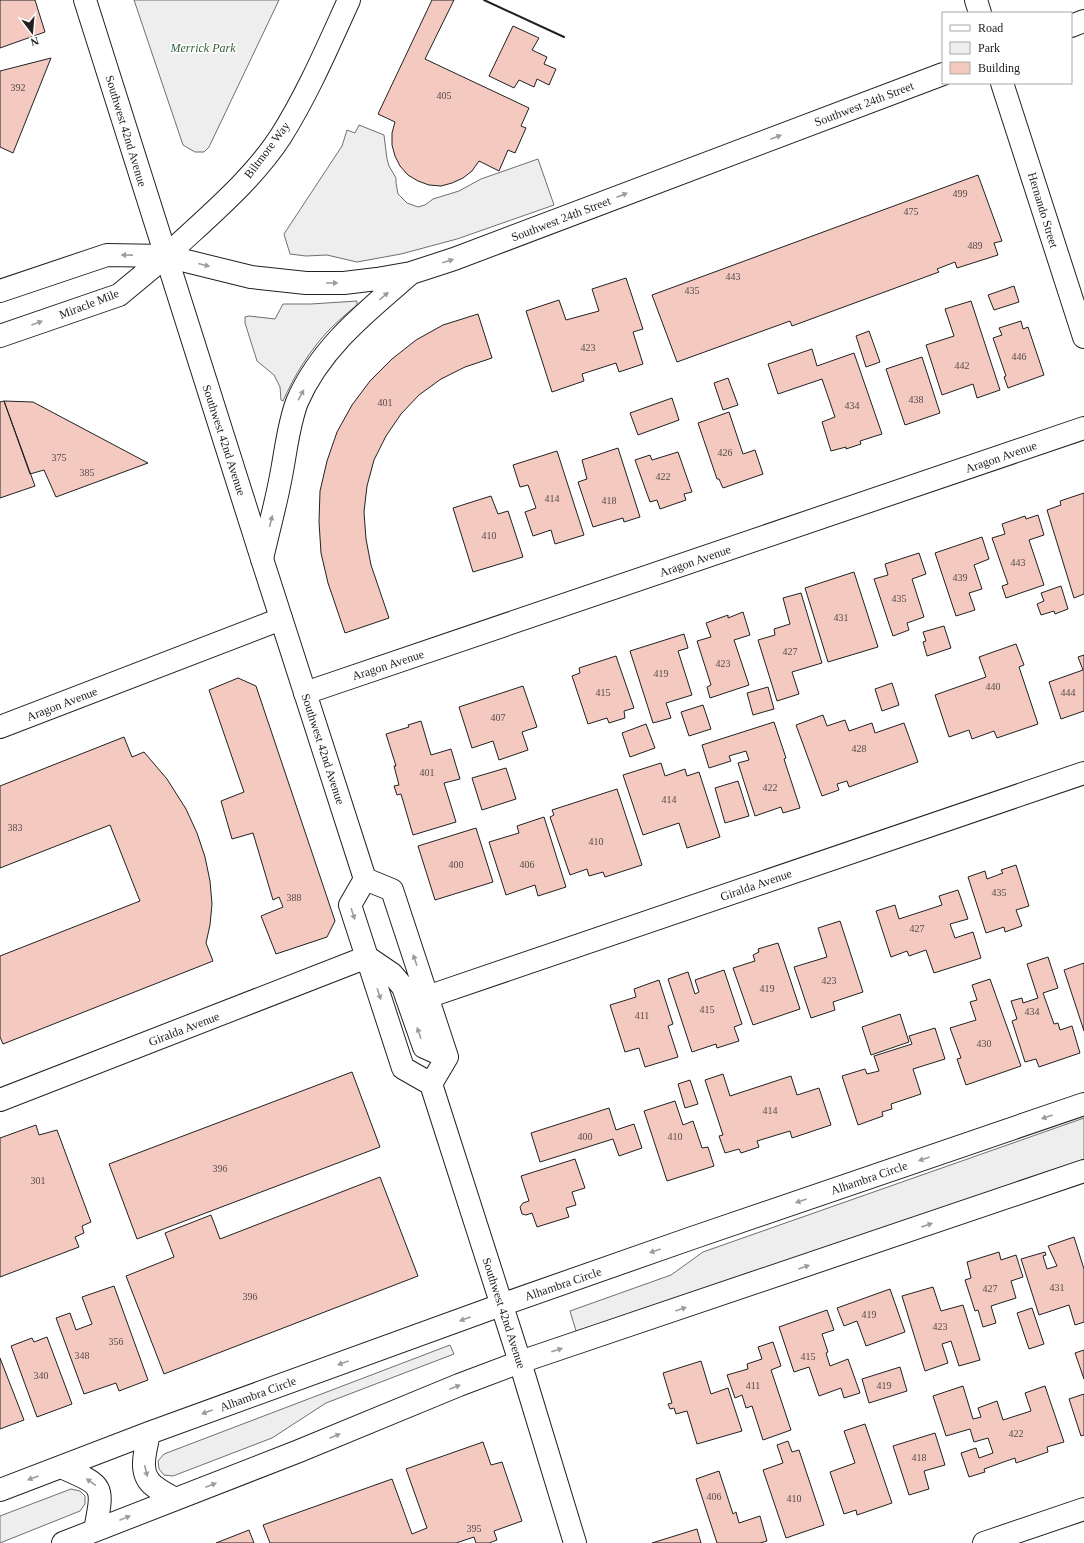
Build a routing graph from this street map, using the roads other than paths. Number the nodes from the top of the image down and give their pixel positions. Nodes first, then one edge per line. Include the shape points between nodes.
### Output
1 (85, 0) edge
2 (349, 0) edge
3 (976, 0) edge
4 (980, 12) edge
5 (1084, 21) edge
6 (1072, 26) edge
7 (942, 74) edge
8 (1002, 84) edge
9 (166, 256) junction
10 (411, 273) junction
11 (0, 291) edge
12 (0, 336) edge
13 (1084, 337) edge
14 (1084, 428) edge
15 (262, 559) junction
16 (281, 619) junction
17 (305, 693) junction
18 (0, 728) edge
19 (1084, 773) edge
20 (365, 879) junction
21 (367, 957) junction
22 (427, 997) junction
23 (447, 1057) junction
24 (431, 1084) junction
25 (0, 1100) edge
26 (1084, 1104) edge
27 (1084, 1171) edge
28 (501, 1305) junction
29 (520, 1362) junction
30 (149, 1433) junction
31 (61, 1468) junction
32 (0, 1490) edge
33 (175, 1499) junction
34 (1084, 1509) edge
35 (95, 1530) junction
36 (63, 1543) edge
37 (575, 1543) edge
38 (984, 1543) edge

1 - 9 street, Southwest 42nd Avenue
2 - 9 street, Biltmore Way via 316,70 280,136 242,183
3 - 4 street
5 - 6 street
10 -> 7 street, Southwest 24th Street
8 - 13 street, Hernando Street
9 -> 10 street, Southwest 24th Street via 251,277 306,283 344,283
9 -> 11 street via 107,255
12 -> 9 street, Miracle Mile via 119,294
9 - 15 street, Southwest 42nd Avenue
15 -> 10 street via 297,402 318,365 346,330
14 - 17 street, Aragon Avenue
15 - 16 street, Southwest 42nd Avenue
16 - 17 street, Southwest 42nd Avenue
16 - 18 street, Aragon Avenue
17 - 20 street, Southwest 42nd Avenue
19 - 22 street, Giralda Avenue
20 -> 21 street via 350,905
22 -> 20 street via 392,890
23 -> 21 street via 424,1047 403,987 392,974
21 -> 24 street via 403,1068
21 - 25 street, Giralda Avenue
22 - 23 street
23 - 24 street
24 - 28 street, Southwest 42nd Avenue
26 -> 28 street, Alhambra Circle
29 -> 27 street
28 - 29 street, Southwest 42nd Avenue
28 -> 30 street, Alhambra Circle
33 -> 29 street
29 - 37 street, Southwest 42nd Avenue
30 - 31 street, Alhambra Circle
30 -> 33 street via 144,1459 146,1476 153,1486
31 -> 32 street, Alhambra Circle
35 -> 31 street via 99,1490 89,1480
35 -> 33 street
34 - 38 street
35 - 36 street

